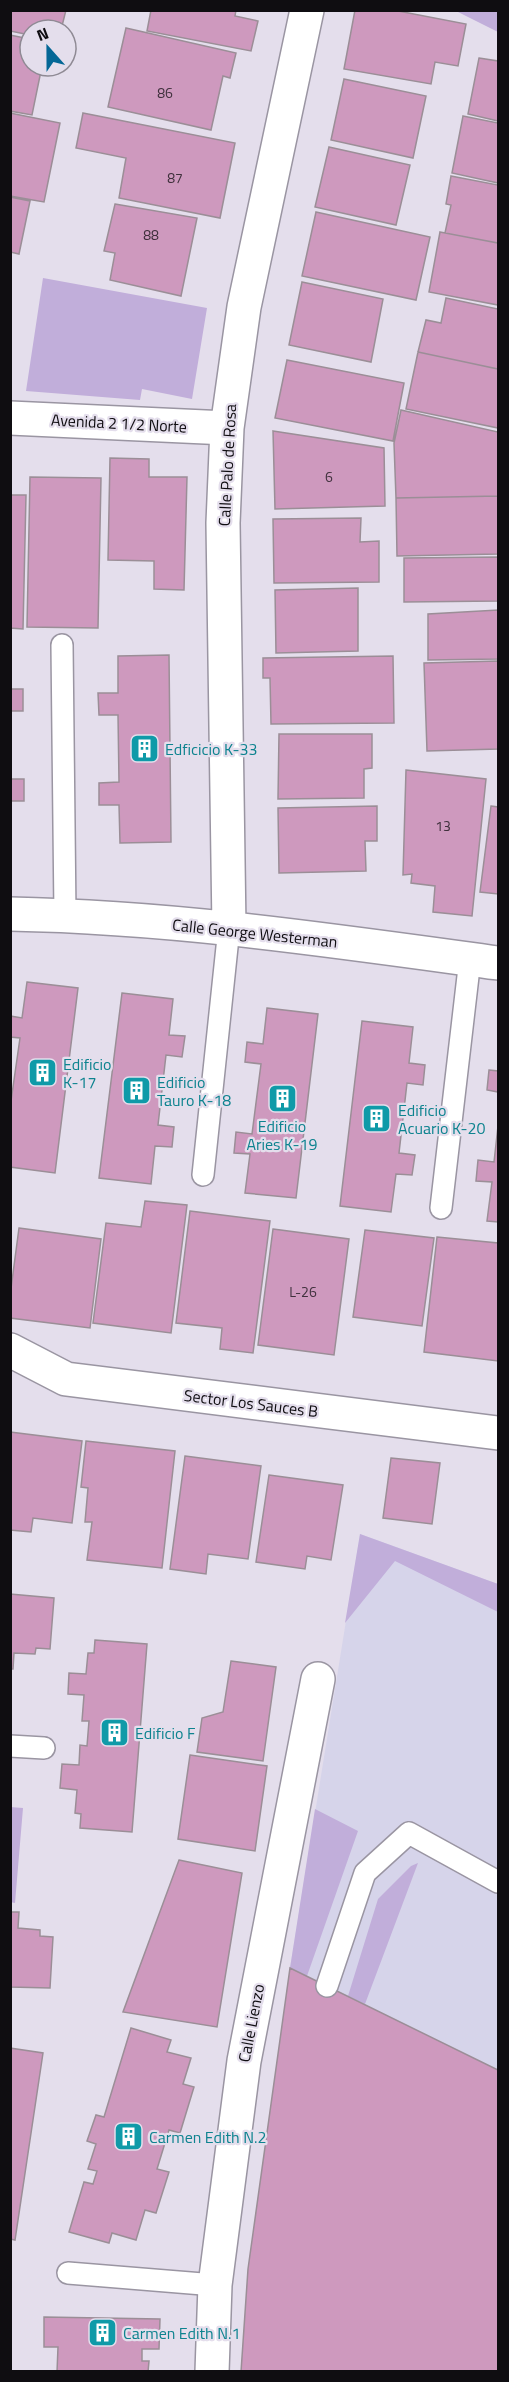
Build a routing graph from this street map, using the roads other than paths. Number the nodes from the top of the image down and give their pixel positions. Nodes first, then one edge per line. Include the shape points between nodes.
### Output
1 (307, 10) edge
2 (10, 418) edge
3 (226, 428) junction
4 (62, 645) dead end
5 (10, 914) edge
6 (65, 915) junction
7 (229, 928) junction
8 (484, 961) edge
9 (203, 1175) dead end
10 (441, 1208) dead end
11 (10, 1350) edge
12 (498, 1433) edge
13 (318, 1679) dead end
14 (10, 1746) edge
15 (44, 1748) dead end
16 (498, 1882) edge
17 (327, 1986) dead end
18 (68, 2273) dead end
19 (215, 2285) junction
20 (212, 2372) edge

1 - 3 street, Calle Palo de Rosa via 244,307
2 - 3 street, Avenida 2 1/2 Norte
3 - 7 street, Calle Palo de Rosa via 223,524
4 - 6 lane
5 - 6 street, Calle George Westerman
6 - 7 street, Calle George Westerman
7 - 8 street, Calle George Westerman
7 - 9 lane
8 - 10 lane
11 - 12 street, Sector Los Sauces B via 66,1379
13 - 19 street, Calle Lienzo via 244,2061
14 - 15 lane
16 - 17 lane via 409,1833 365,1873
18 - 19 lane
19 - 20 street, Calle Lienzo

